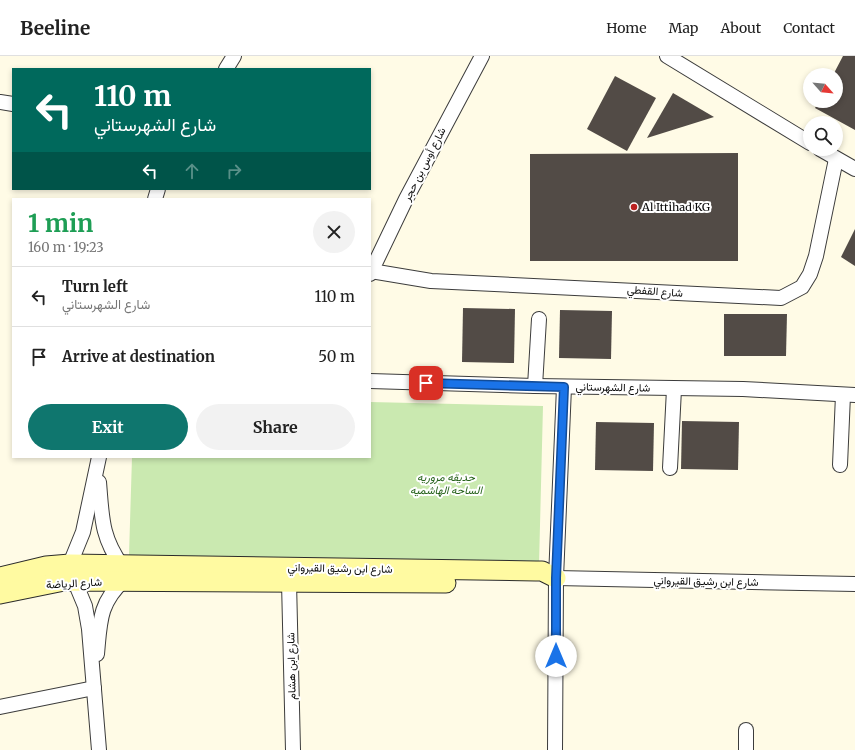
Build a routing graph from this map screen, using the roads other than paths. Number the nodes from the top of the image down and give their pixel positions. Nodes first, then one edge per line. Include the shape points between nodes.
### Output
1 (234, 56) edge
2 (482, 56) edge
3 (667, 56) edge
4 (227, 68) edge
5 (0, 102) edge
6 (12, 104) edge
7 (803, 139) edge
8 (831, 156) edge
9 (836, 159) junction
10 (855, 169) edge
11 (371, 273) edge
12 (538, 319) dead end
13 (371, 381) edge
14 (535, 386) junction
15 (564, 387) junction
16 (674, 389) junction
17 (849, 395) edge
18 (98, 463) edge
19 (840, 465) dead end
20 (670, 468) dead end
21 (73, 573) junction
22 (123, 573) junction
23 (0, 577) edge
24 (556, 578) junction
25 (289, 582) junction
26 (855, 584) edge
27 (0, 594) edge
28 (94, 688) junction
29 (0, 707) edge
30 (746, 730) dead end
31 (99, 750) edge
32 (293, 750) edge
33 (555, 750) edge
34 (746, 750) edge

1 - 4 street
2 - 11 street, شارع أوس بن حجر via 406,199
3 - 7 street
5 - 6 street
8 - 9 street
9 - 10 street
9 - 11 street, شارع القفطي via 810,274 802,287 781,298 431,282
12 - 14 street
13 - 14 street, شارع الشهرستاني
14 - 15 street, شارع الشهرستاني
15 - 16 street, شارع الشهرستاني
15 - 24 street
16 - 17 street, شارع الشهرستاني via 743,389
16 - 20 street
17 - 19 street
18 - 21 street
18 - 22 street via 105,535
21 - 22 main road, شارع الرياضة
21 - 23 main road, شارع الرياضة via 46,566
21 - 27 main road, شارع الرياضة via 54,582
21 - 28 street via 85,606
22 - 24 main road, شارع ابن رشيق القيرواني via 542,571
22 - 25 main road, شارع ابن رشيق القيرواني
22 - 28 street via 102,609
24 - 25 main road, شارع ابن رشيق القيرواني via 542,583
24 - 26 street, شارع ابن رشيق القيرواني
24 - 33 street
25 - 32 street, شارع ابن هشام
28 - 29 street
28 - 31 street
30 - 34 street

